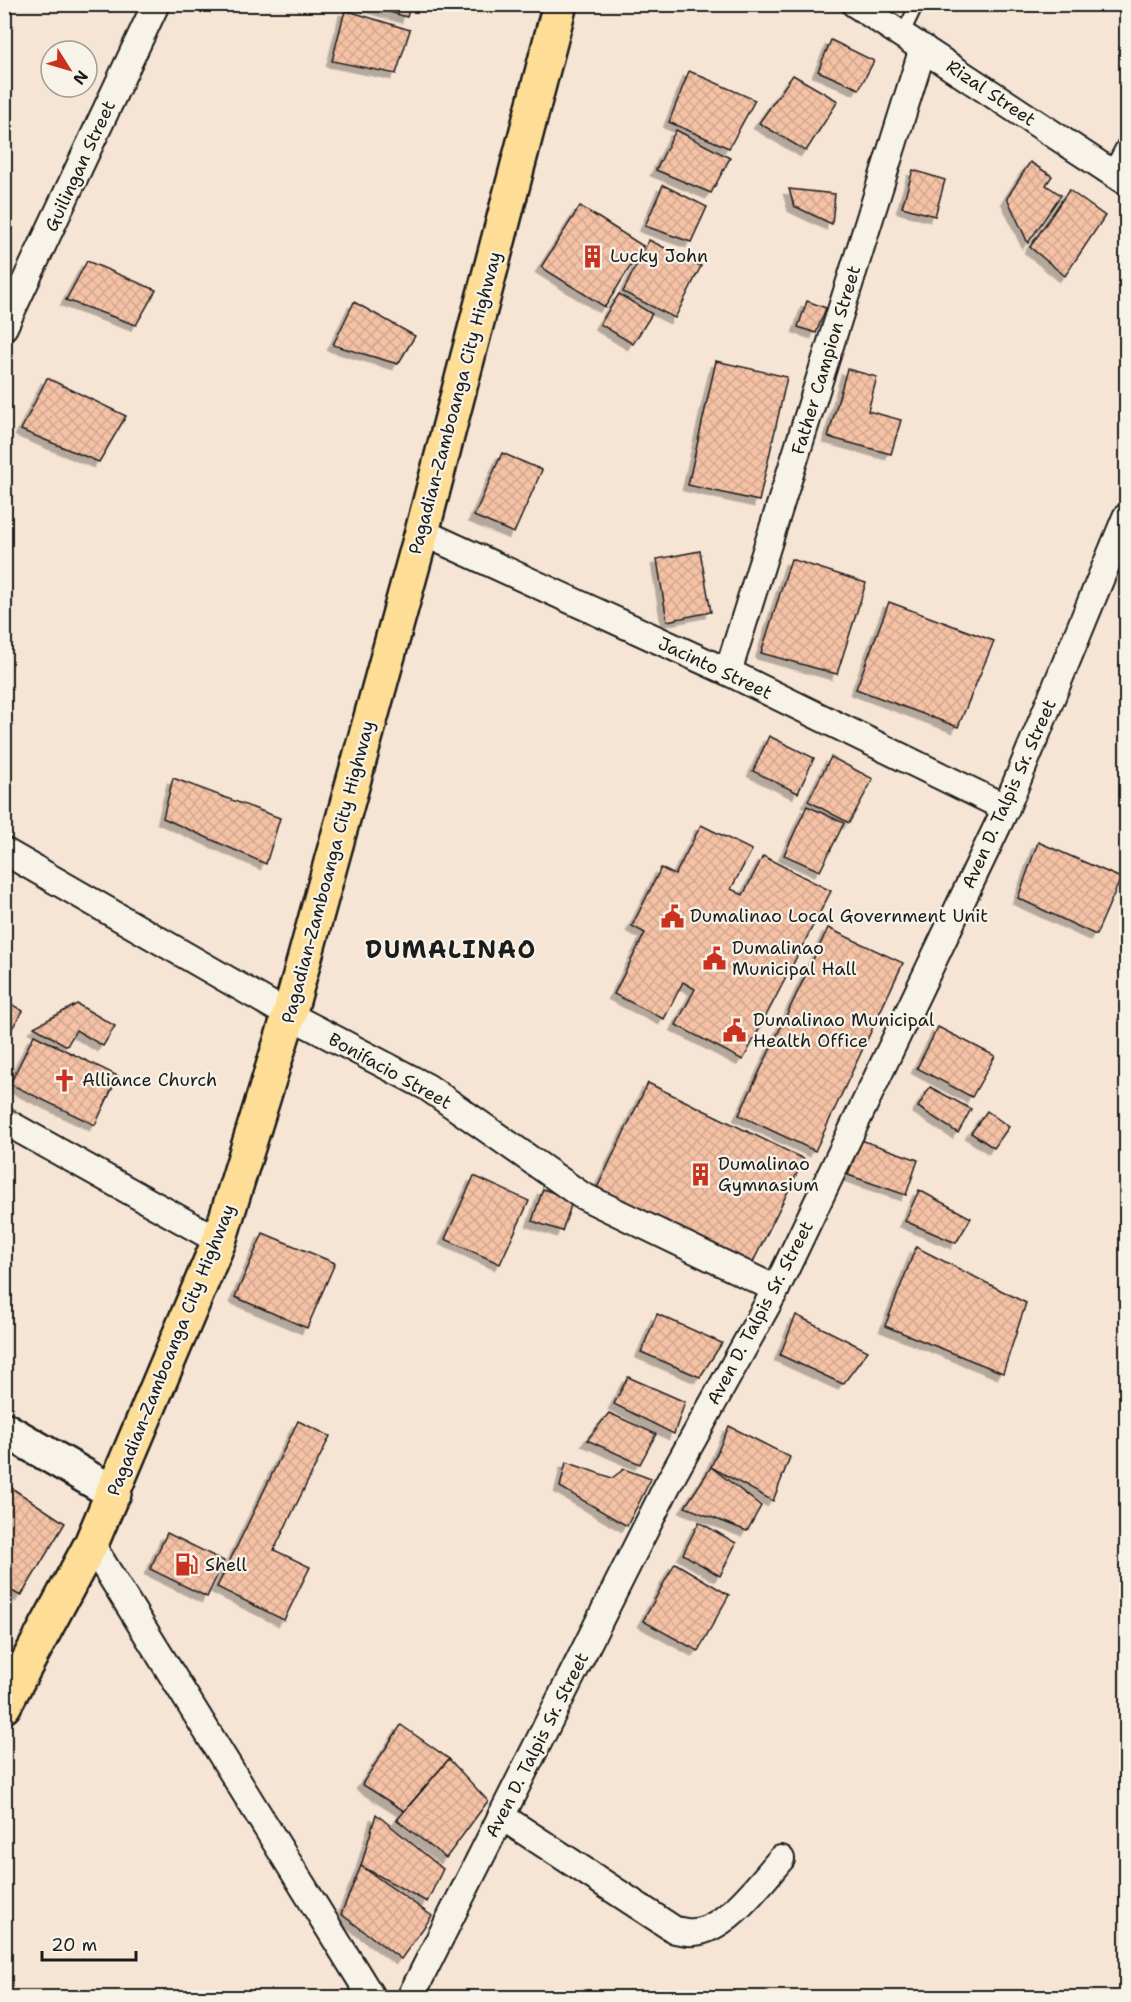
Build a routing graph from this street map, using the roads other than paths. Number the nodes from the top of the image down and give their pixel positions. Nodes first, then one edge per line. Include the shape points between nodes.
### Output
1 (156, 4) edge
2 (560, 4) edge
3 (855, 4) edge
4 (917, 4) edge
5 (913, 41) junction
6 (1126, 140) edge
7 (1118, 177) edge
8 (4, 327) edge
9 (1126, 517) edge
10 (422, 532) junction
11 (728, 672) junction
12 (1006, 808) junction
13 (4, 850) edge
14 (289, 1015) junction
15 (4, 1121) edge
16 (219, 1241) junction
17 (776, 1289) junction
18 (4, 1429) edge
19 (114, 1493) junction
20 (91, 1544) junction
21 (4, 1706) edge
22 (501, 1816) junction
23 (781, 1859) dead end
24 (372, 1998) edge
25 (410, 1998) edge

1 - 8 street, Guilingan Street
2 - 10 highway, Pagadian-Zamboanga City Highway
3 - 5 street, Rizal Street
4 - 5 lane
5 - 7 street, Rizal Street
5 - 11 street, Father Campion Street
6 - 7 lane
9 - 12 street, Aven D. Talpis Sr. Street
10 - 11 street, Jacinto Street
10 - 14 highway, Pagadian-Zamboanga City Highway
11 - 12 street, Jacinto Street
12 - 17 street, Aven D. Talpis Sr. Street
13 - 14 street, Bonifacio Street
14 - 16 highway, Pagadian-Zamboanga City Highway
14 - 17 street, Bonifacio Street via 427,1087 581,1195
15 - 16 street
16 - 19 highway, Pagadian-Zamboanga City Highway
17 - 22 street, Aven D. Talpis Sr. Street via 666,1486
18 - 19 main road
19 - 20 highway, Pagadian-Zamboanga City Highway
20 - 21 highway, Pagadian-Zamboanga City Highway
20 - 24 street
22 - 23 street via 675,1930 694,1933 714,1926 736,1908
22 - 25 street, Aven D. Talpis Sr. Street

